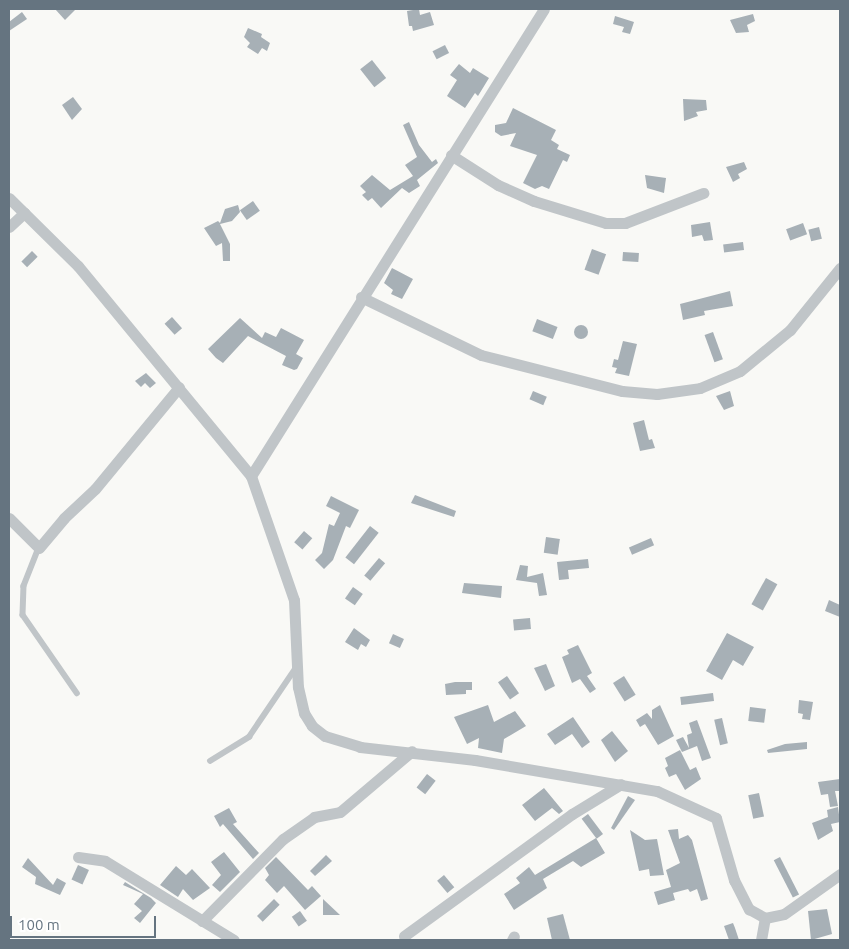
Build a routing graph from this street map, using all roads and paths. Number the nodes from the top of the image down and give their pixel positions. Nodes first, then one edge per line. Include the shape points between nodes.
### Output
1 (544, 9) edge
2 (452, 155) junction
3 (703, 193) dead end
4 (9, 198) edge
5 (24, 213) junction
6 (9, 227) edge
7 (840, 268) edge
8 (361, 297) junction
9 (179, 387) junction
10 (251, 476) junction
11 (9, 518) edge
12 (39, 548) junction
13 (297, 666) junction
14 (77, 693) dead end
15 (412, 751) junction
16 (210, 761) dead end
17 (621, 784) junction
18 (78, 857) dead end
19 (840, 874) edge
20 (765, 918) junction
21 (202, 922) junction
22 (404, 936) dead end
23 (759, 939) edge
24 (234, 940) edge

1 - 2 street
2 - 3 street via 498,185 534,201 606,224 625,223
2 - 8 street
4 - 5 street
5 - 6 street
5 - 9 street via 78,266
7 - 8 street via 790,330 740,371 700,388 657,394 622,391 481,355
8 - 10 street
9 - 10 street
9 - 12 street via 95,489 64,518
10 - 13 street via 294,600
11 - 12 street
12 - 14 lane via 24,586 23,614
13 - 15 street via 304,713 312,726 325,736 360,747
13 - 16 lane via 249,737
15 - 17 street
15 - 21 street via 340,812 314,817 283,839
17 - 20 street via 657,791 716,818 734,880 749,909
17 - 22 street via 572,814
18 - 21 street via 105,861
19 - 20 street via 784,914
20 - 23 street
21 - 24 street

